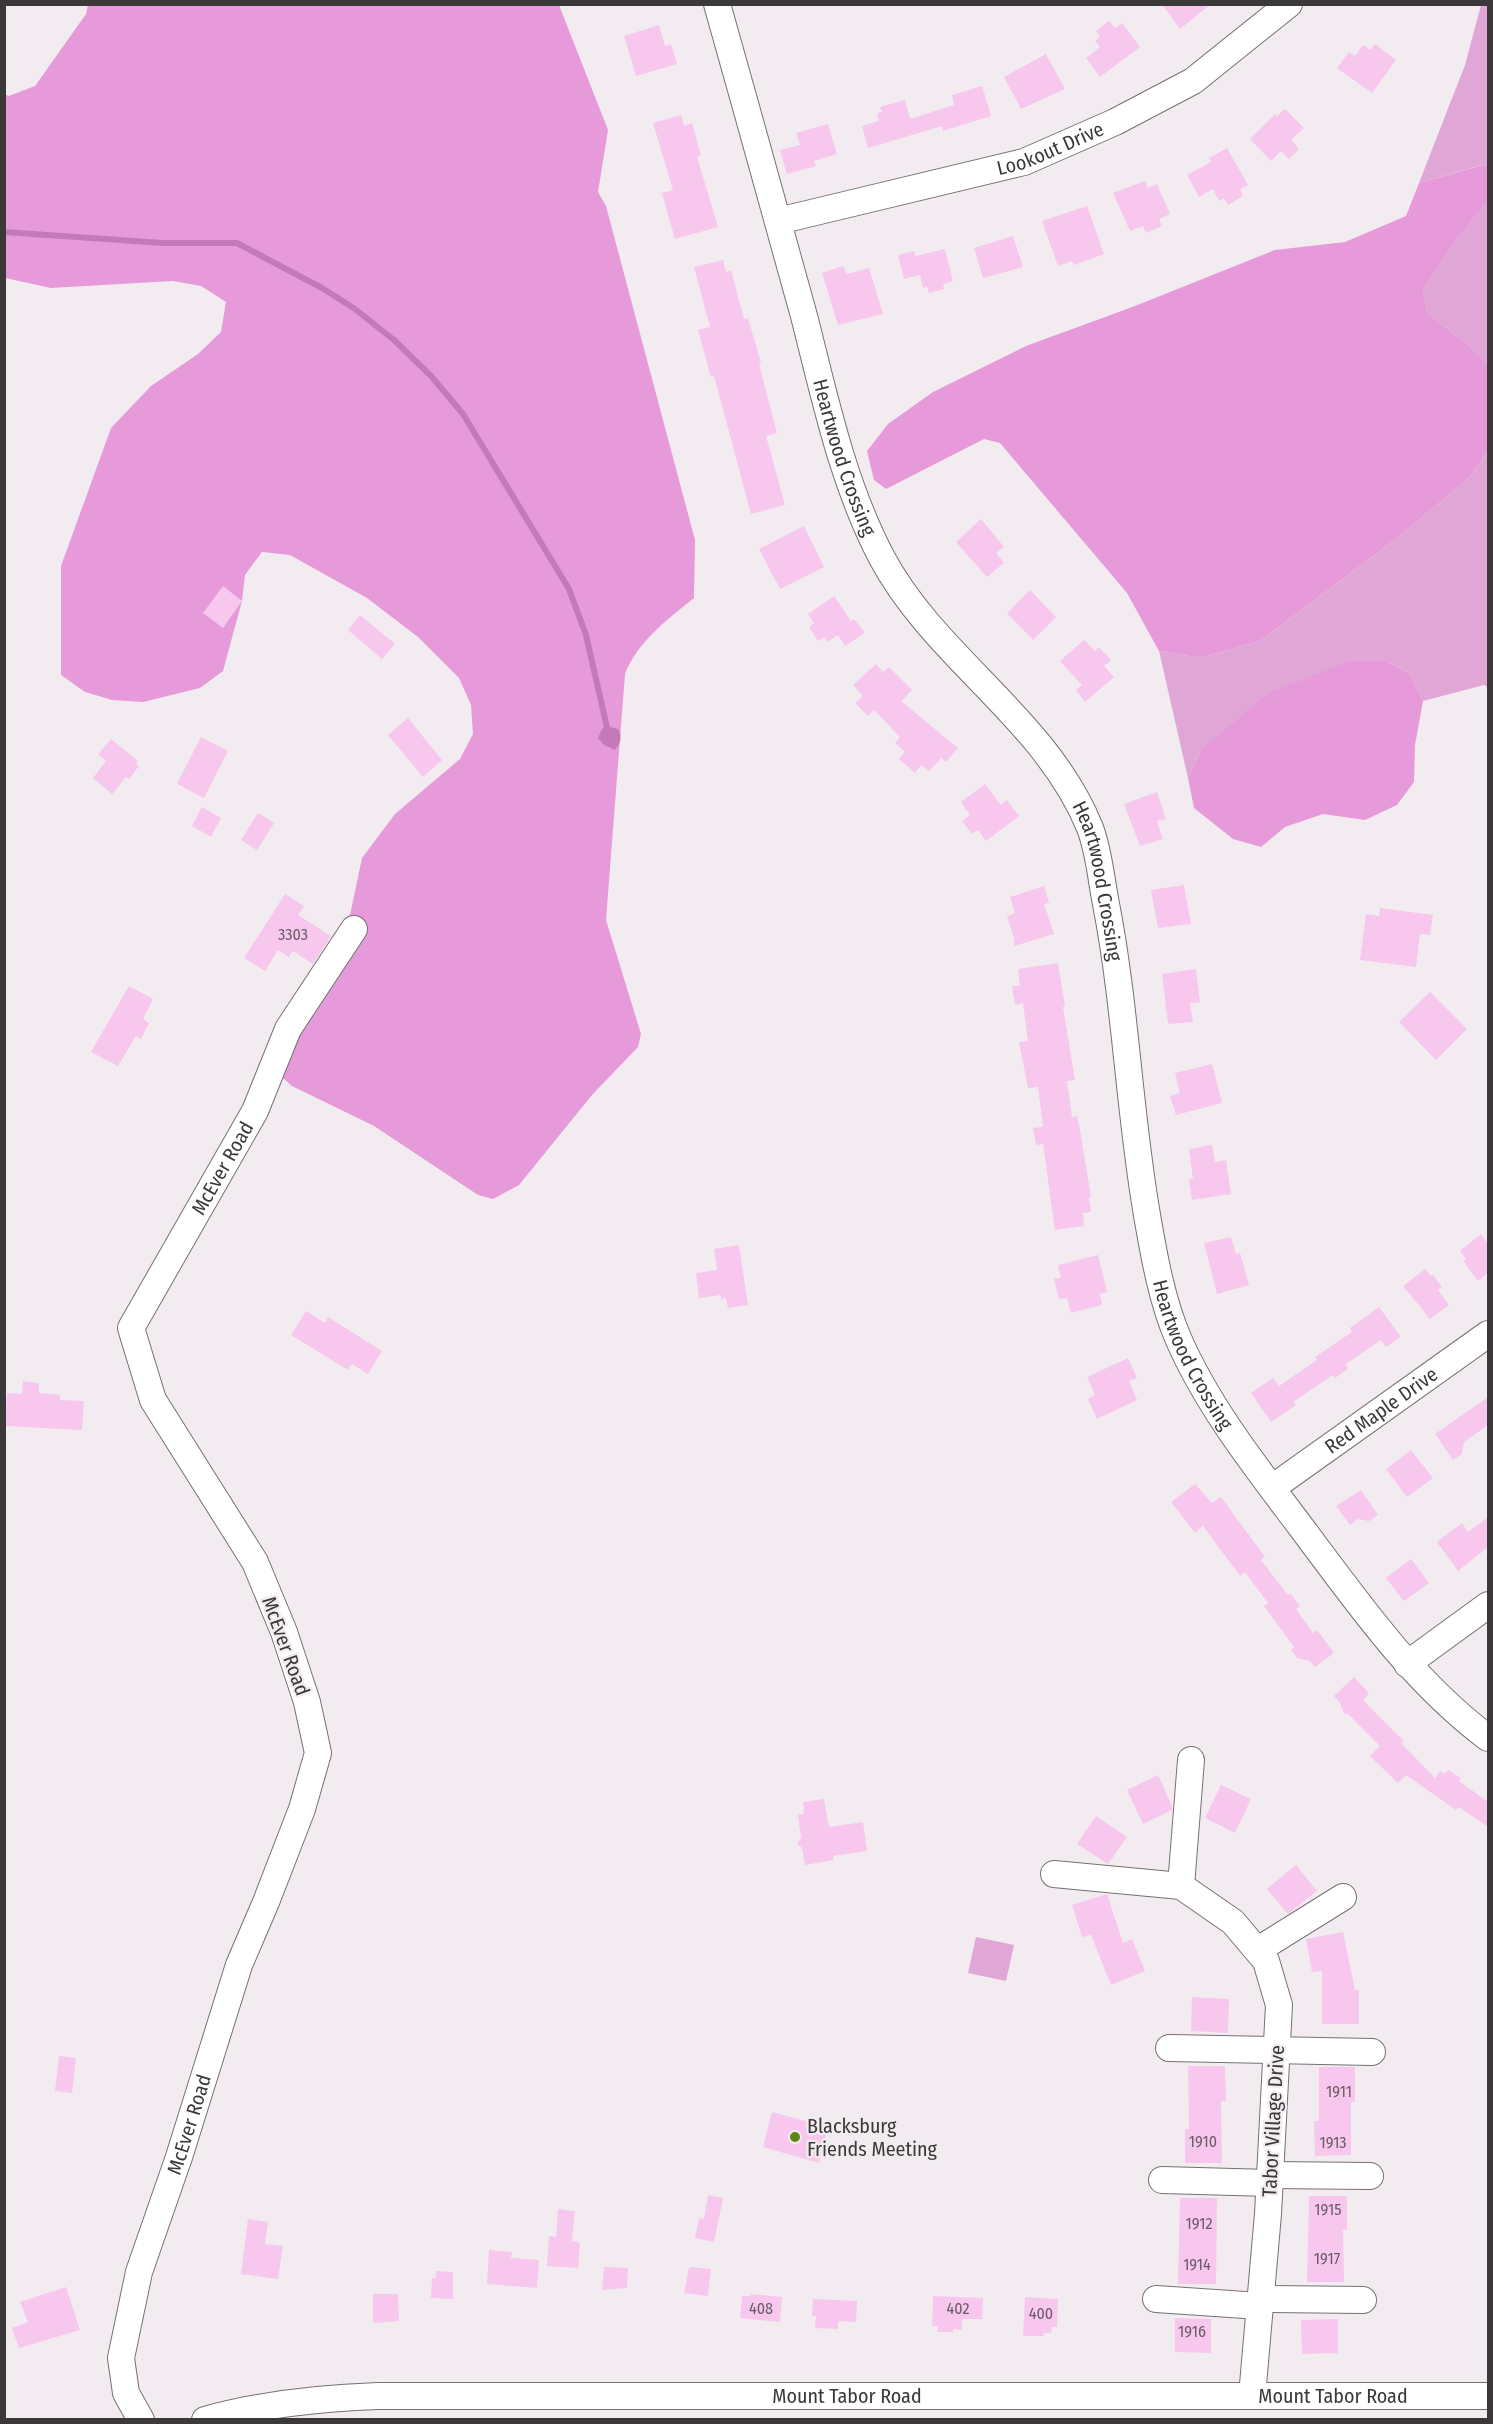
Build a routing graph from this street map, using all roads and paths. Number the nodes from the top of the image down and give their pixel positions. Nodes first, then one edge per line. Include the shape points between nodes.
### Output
1 (717, 4) edge
2 (1289, 4) edge
3 (778, 221) junction
4 (354, 929) dead end
5 (1488, 1334) edge
6 (1272, 1488) junction
7 (1488, 1605) edge
8 (1407, 1664) junction
9 (1488, 1738) edge
10 (1191, 1760) dead end
11 (1054, 1874) dead end
12 (1181, 1886) junction
13 (1343, 1897) dead end
14 (1258, 1950) junction
15 (1169, 2048) dead end
16 (1277, 2051) junction
17 (1372, 2052) dead end
18 (1370, 2176) dead end
19 (1270, 2179) junction
20 (1162, 2180) dead end
21 (1156, 2299) dead end
22 (1363, 2300) dead end
23 (1261, 2302) junction
24 (1252, 2396) junction
25 (1488, 2396) edge
26 (440, 2408) edge
27 (141, 2420) edge
28 (205, 2420) edge

1 - 3 street, Heartwood Crossing
2 - 3 street, Lookout Drive via 1193,81 1115,122 1024,162
3 - 6 street, Heartwood Crossing via 845,470 862,519 885,564 911,602 1044,748 1074,794 1092,833 1114,945 1146,1214 1163,1292 1176,1335 1200,1382
4 - 27 street, McEver Road via 288,1029 255,1111 131,1328 153,1400 255,1562 284,1632 307,1702 318,1753 302,1809 239,1965 180,2157 139,2272 121,2358 126,2393
5 - 6 street, Red Maple Drive
6 - 8 street, Heartwood Crossing
7 - 8 street
8 - 9 street, Heartwood Crossing via 1447,1705
10 - 12 street
11 - 12 street
12 - 14 street, Tabor Village Drive via 1233,1922
13 - 14 street
14 - 16 street, Tabor Village Drive via 1266,1961 1279,2005
15 - 16 street
16 - 17 street
16 - 19 street, Tabor Village Drive
18 - 19 street
19 - 20 street
19 - 23 street, Tabor Village Drive
21 - 23 street
22 - 23 street
23 - 24 street, Tabor Village Drive
24 - 25 street, Mount Tabor Road
24 - 26 street, Mount Tabor Road
26 - 28 street, Mount Tabor Road via 368,2397 296,2401

